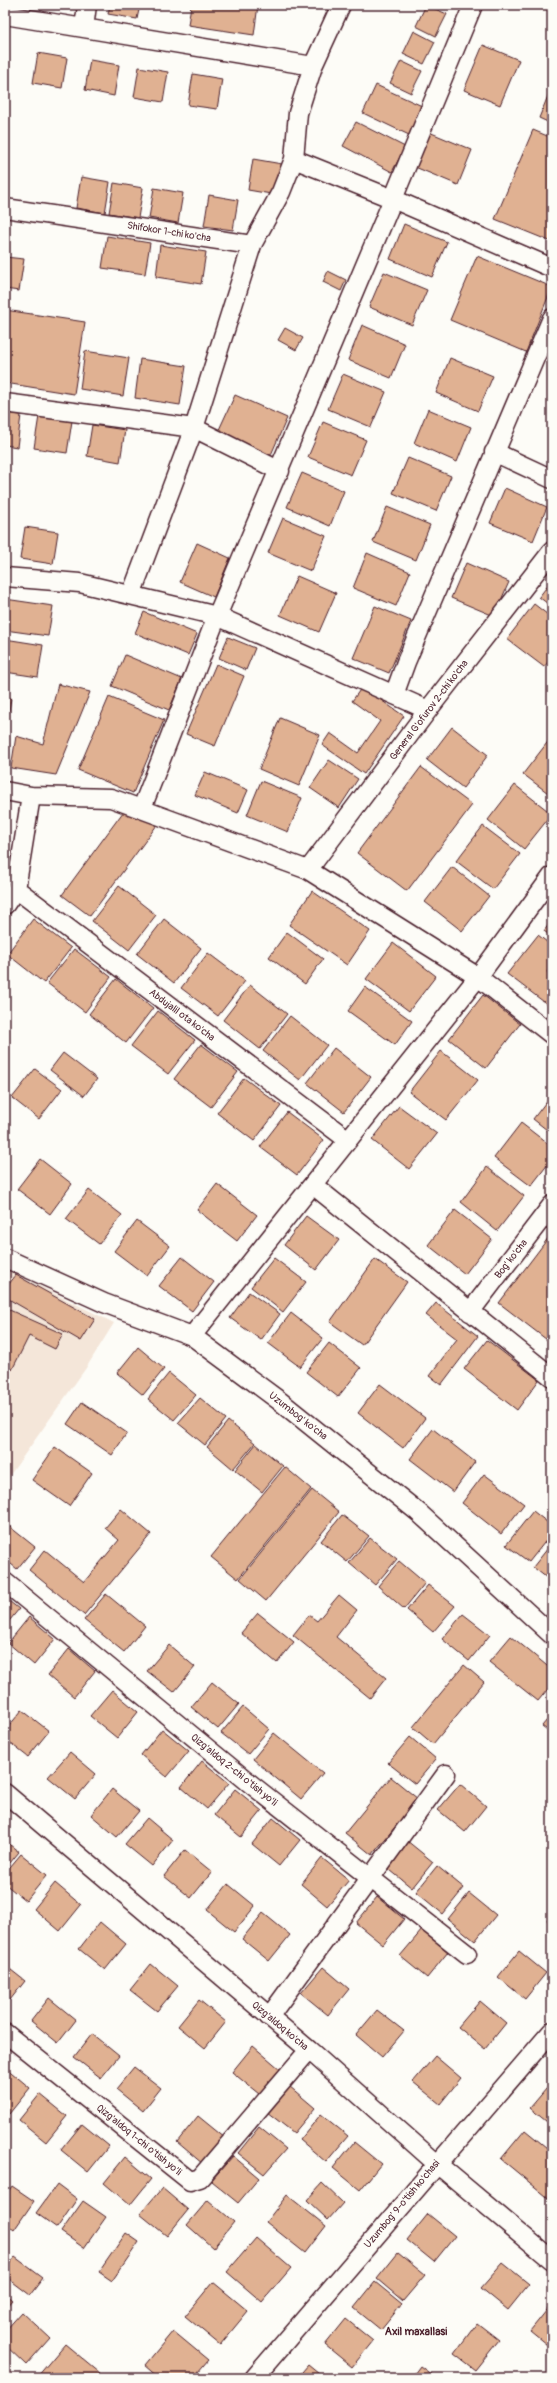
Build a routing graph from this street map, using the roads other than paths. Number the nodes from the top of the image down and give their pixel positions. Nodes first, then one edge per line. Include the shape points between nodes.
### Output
1 (87, 5) edge
2 (341, 5) edge
3 (473, 5) edge
4 (5, 15) edge
5 (84, 28) junction
6 (313, 66) junction
7 (291, 166) junction
8 (392, 199) junction
9 (5, 208) edge
10 (252, 245) junction
11 (552, 268) edge
12 (552, 318) edge
13 (5, 403) edge
14 (194, 428) junction
15 (494, 452) junction
16 (280, 471) junction
17 (552, 479) edge
18 (552, 551) edge
19 (5, 577) edge
20 (131, 596) junction
21 (217, 616) junction
22 (394, 695) junction
23 (428, 710) junction
24 (5, 791) edge
25 (31, 796) junction
26 (142, 808) junction
27 (308, 870) junction
28 (552, 876) edge
29 (16, 889) junction
30 (5, 904) edge
31 (478, 977) junction
32 (552, 1035) edge
33 (348, 1140) junction
34 (313, 1186) junction
35 (552, 1205) edge
36 (5, 1258) edge
37 (470, 1312) junction
38 (192, 1336) junction
39 (552, 1378) edge
40 (5, 1582) edge
41 (552, 1635) edge
42 (446, 1774) dead end
43 (5, 1793) edge
44 (368, 1878) junction
45 (466, 1954) dead end
46 (269, 2017) junction
47 (552, 2031) edge
48 (5, 2033) edge
49 (309, 2050) junction
50 (436, 2163) junction
51 (552, 2260) edge
52 (254, 2378) edge

1 - 5 street
2 - 6 street
3 - 8 street
4 - 5 street
5 - 6 street
6 - 7 street via 298,113
7 - 8 street
7 - 10 street via 281,192
8 - 11 street
8 - 16 street
9 - 10 street, Shifokor 1-chi ko'cha
10 - 14 street
12 - 15 street
13 - 14 street
14 - 16 street
14 - 20 street
15 - 17 street
15 - 22 street
16 - 21 street
18 - 23 street, General G'ofurov 2-chi ko'cha
19 - 20 street via 80,583
20 - 21 street
21 - 22 street
21 - 26 street
22 - 23 street
23 - 27 street, General G'ofurov 2-chi ko'cha
24 - 25 street
25 - 26 street via 111,798
25 - 29 street
26 - 27 street
27 - 31 street
28 - 31 street
29 - 30 street
29 - 33 street, Abdujalil ota ko'cha
31 - 32 street
31 - 33 street
33 - 34 street
34 - 37 street
34 - 38 street
35 - 37 street, Bog' ko'cha
36 - 38 street, Uzumbog' ko'cha via 104,1303
37 - 39 street
38 - 41 street, Uzumbog' ko'cha via 281,1402 418,1512
40 - 44 street, Qizg'aldoq 2-chi o'tish yo'li
42 - 44 street
43 - 46 street, Qizg'aldoq ko'cha
44 - 45 street, Qizg'aldoq 2-chi o'tish yo'li
44 - 46 street
46 - 49 street, Qizg'aldoq ko'cha
47 - 50 street, Uzumbog' 9-o'tish ko'chasi
48 - 49 street, Qizg'aldoq 1-chi o'tish yo'li via 190,2181 200,2178
49 - 50 street, Qizg'aldoq ko'cha
50 - 51 street, Qizg'aldoq ko'cha
50 - 52 street, Uzumbog' 9-o'tish ko'chasi

